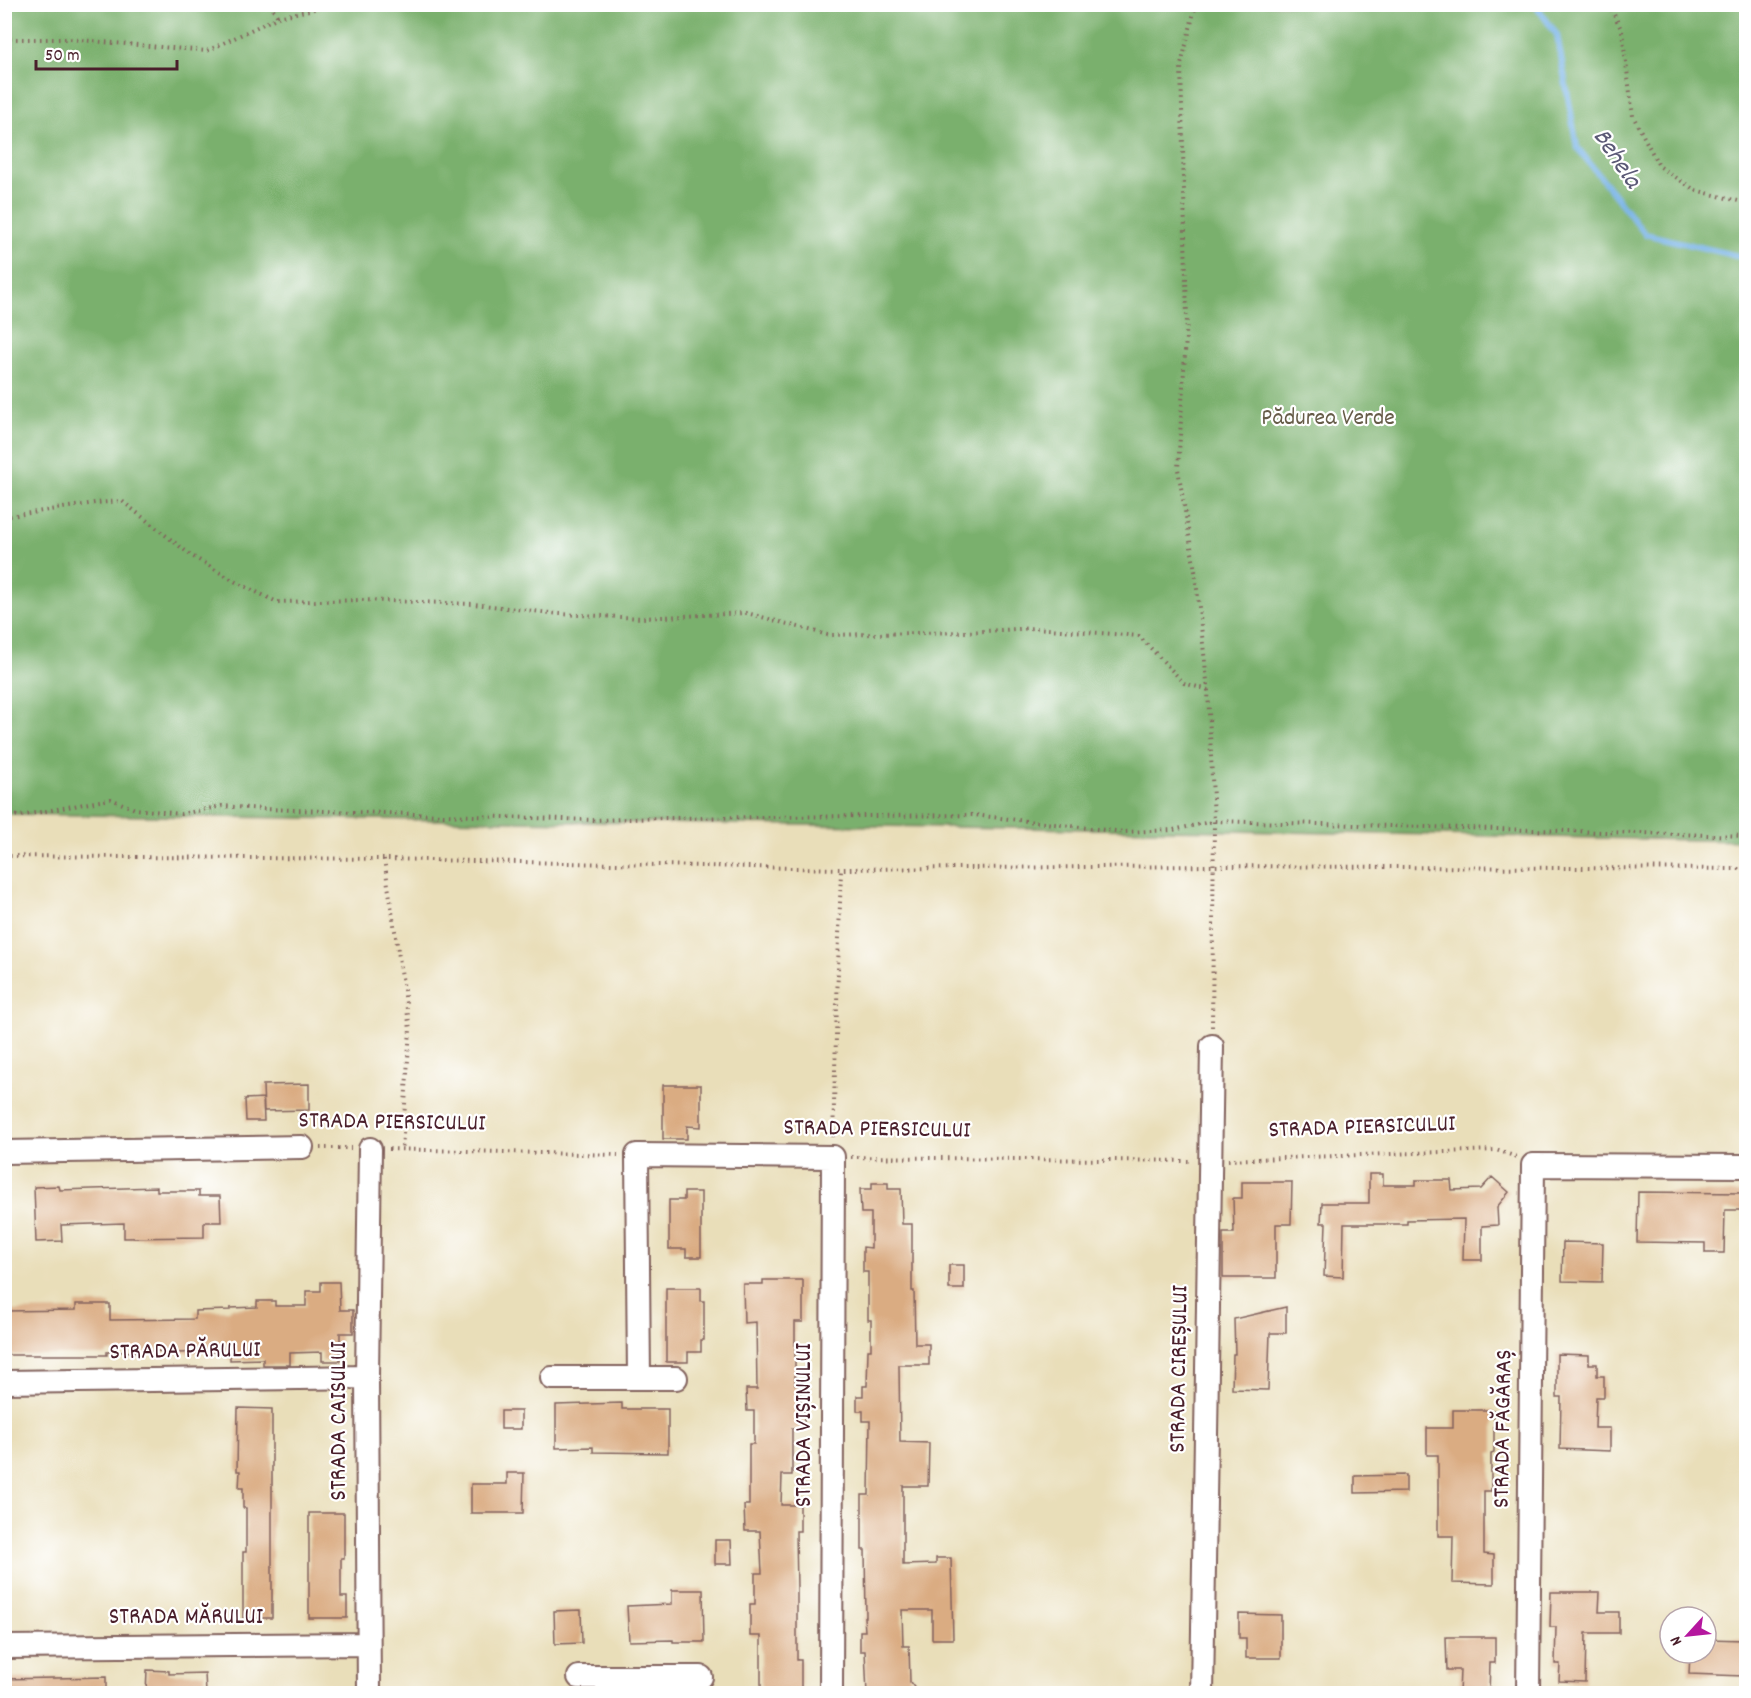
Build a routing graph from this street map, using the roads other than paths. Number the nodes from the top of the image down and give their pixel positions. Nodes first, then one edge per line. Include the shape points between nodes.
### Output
1 (1212, 1046) road end
2 (302, 1147) road end
3 (370, 1149) road end
4 (4, 1152) edge
5 (833, 1157) joint
6 (1746, 1166) edge
7 (367, 1377) junction
8 (552, 1378) dead end
9 (639, 1378) junction
10 (676, 1378) dead end
11 (4, 1382) edge
12 (368, 1644) junction
13 (4, 1647) edge
14 (579, 1677) dead end
15 (701, 1677) dead end
16 (636, 1685) edge
17 (369, 1694) edge
18 (831, 1694) edge
19 (1202, 1694) edge
20 (1528, 1694) edge

1 - 19 street, STRADA CIREȘULUI
2 - 4 street, STRADA PIERSICULUI
3 - 7 street, STRADA CAISULUI
5 - 9 street, STRADA PIERSICULUI via 637,1155
5 - 18 street, STRADA VIȘINULUI
6 - 20 street, STRADA FĂGĂRAȘ via 1533,1165
7 - 11 street, STRADA PĂRULUI
7 - 12 street, STRADA CAISULUI
8 - 9 street
9 - 10 street
12 - 13 street, STRADA MĂRULUI
12 - 17 street, STRADA CAISULUI
14 - 16 street
15 - 16 street

